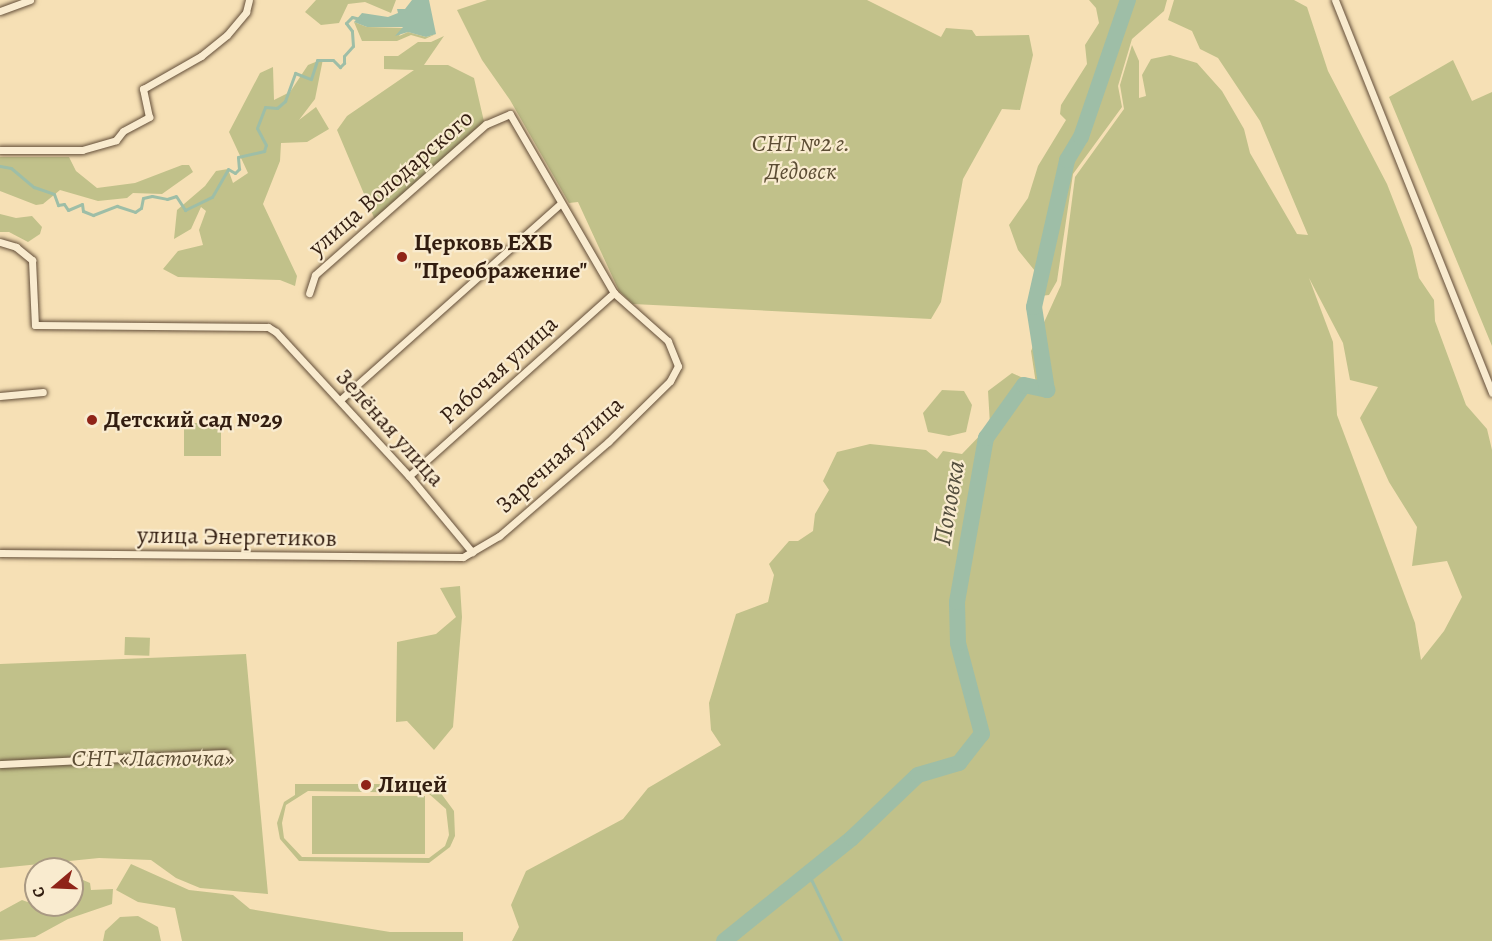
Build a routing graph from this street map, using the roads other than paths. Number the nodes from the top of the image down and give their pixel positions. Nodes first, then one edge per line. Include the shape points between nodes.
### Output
1 (30, 0) edge
2 (249, 0) edge
3 (1335, 0) edge
4 (0, 11) edge
5 (0, 150) edge
6 (560, 204) junction
7 (0, 242) edge
8 (309, 293) dead end
9 (614, 293) junction
10 (43, 392) dead end
11 (1492, 393) edge
12 (0, 396) edge
13 (340, 400) junction
14 (409, 476) junction
15 (472, 552) junction
16 (0, 553) edge
17 (226, 753) dead end
18 (0, 764) edge

1 - 4 street
2 - 5 street via 246,12 227,35 201,56 143,89 149,117 123,131 116,140 82,150
3 - 11 street
6 - 8 street, улица Володарского via 510,114 486,124 315,275
6 - 9 street
6 - 13 street
7 - 13 street, Зелёная улица via 16,247 32,260 35,325 268,327
9 - 14 street, Рабочая улица
9 - 15 street, Заречная улица via 668,341 678,366 670,381 608,442 499,536
10 - 12 street
13 - 14 street, Зелёная улица
14 - 15 street, Зелёная улица
15 - 16 street, улица Энергетиков via 454,558
17 - 18 street

